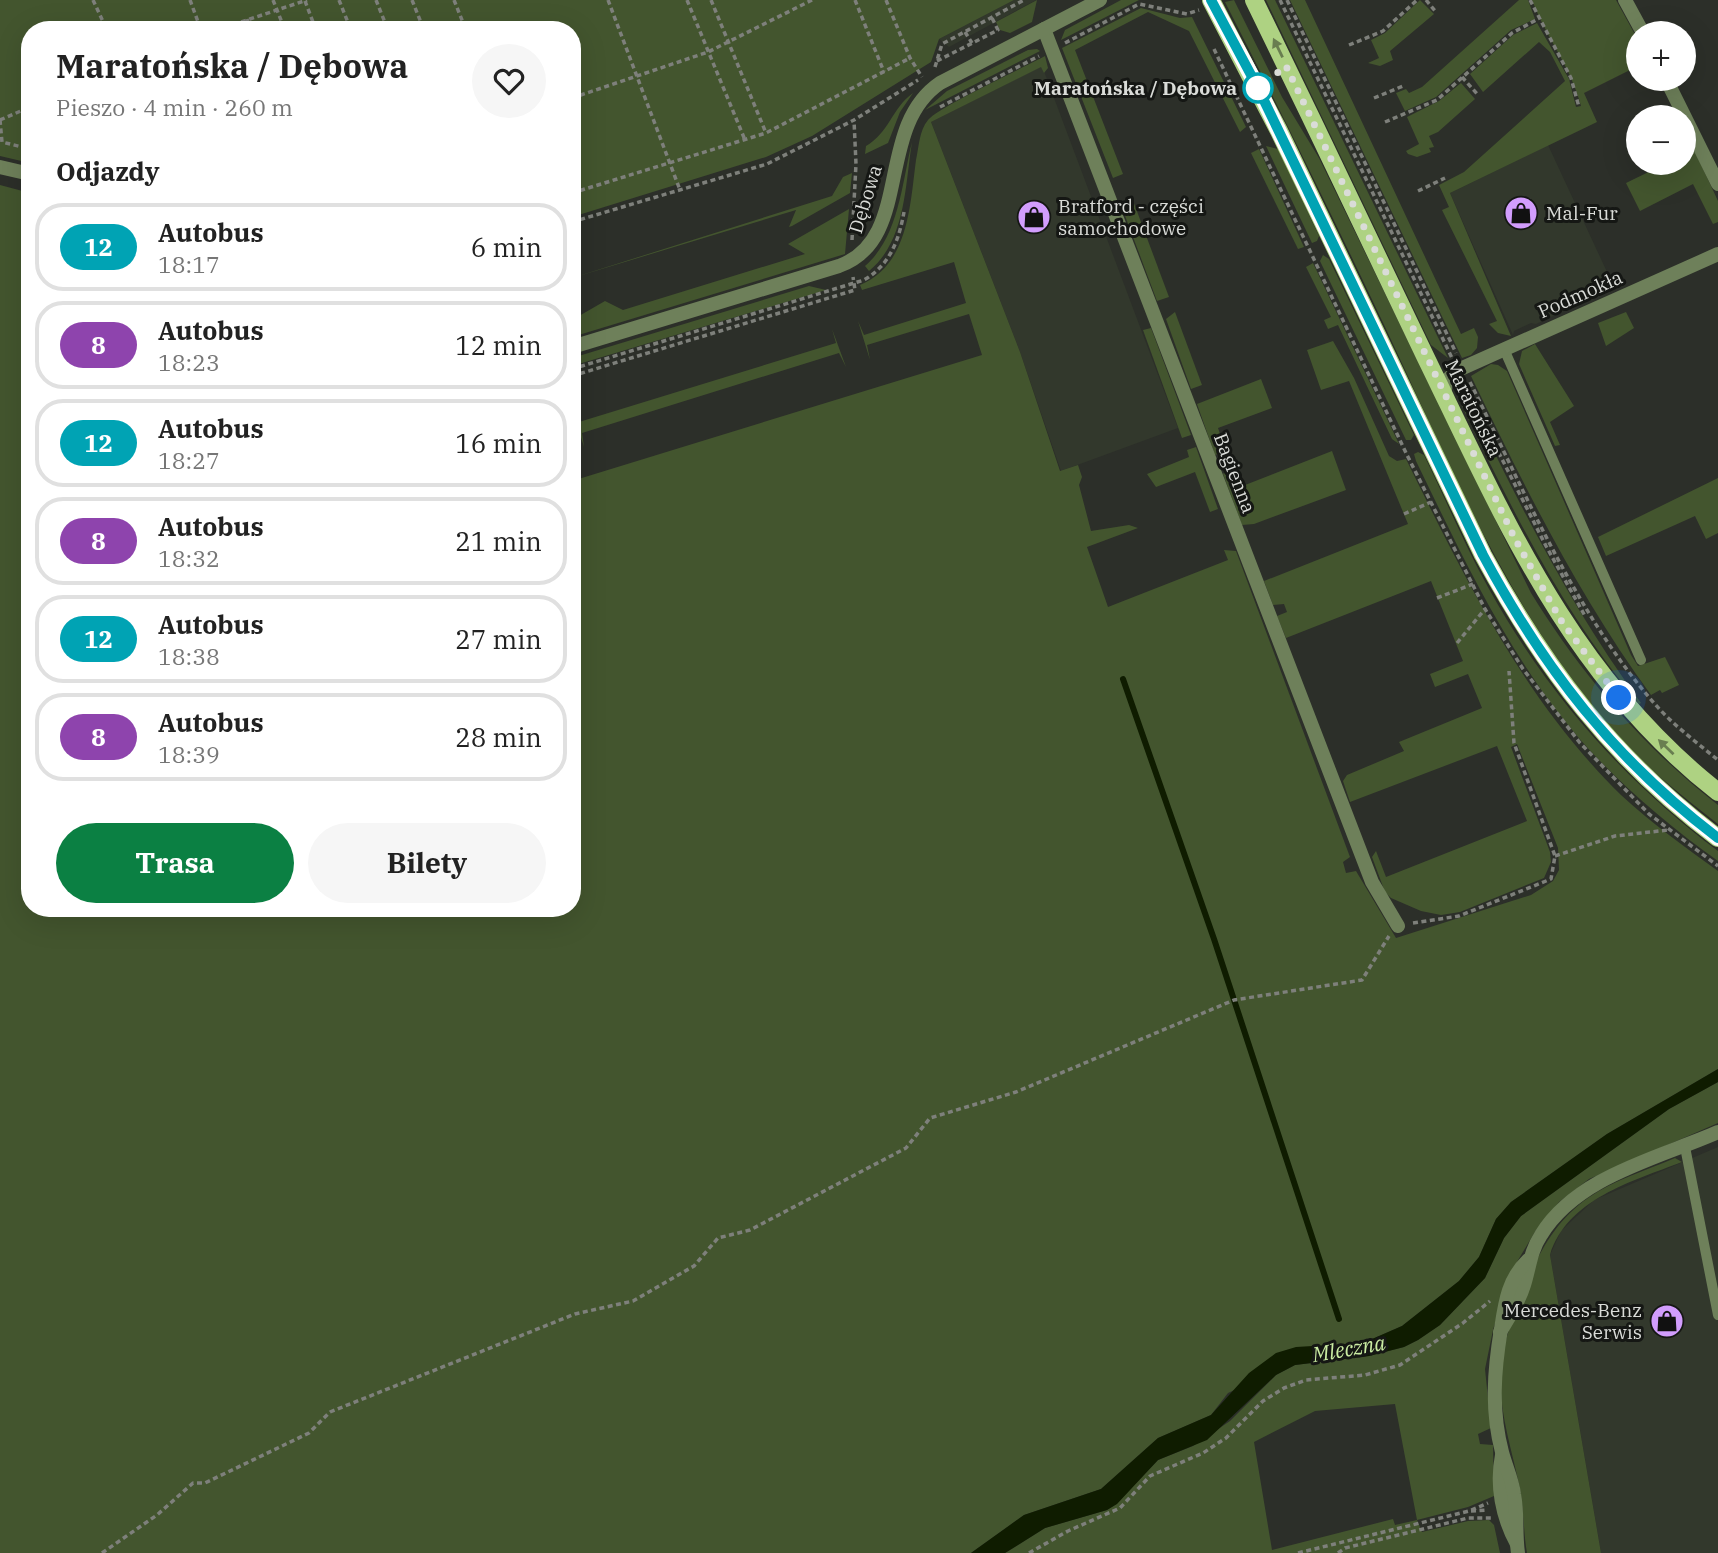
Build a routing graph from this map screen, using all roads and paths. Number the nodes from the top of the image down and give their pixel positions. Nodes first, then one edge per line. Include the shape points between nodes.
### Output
1 (93, 0) edge
2 (190, 0) edge
3 (273, 0) edge
4 (306, 0) edge
5 (339, 0) edge
6 (376, 0) edge
7 (412, 0) edge
8 (454, 0) edge
9 (608, 0) edge
10 (687, 0) edge
11 (711, 0) edge
12 (812, 0) edge
13 (855, 0) edge
14 (886, 0) edge
15 (1024, 0) edge
16 (1100, 0) edge
17 (1212, 0) edge
18 (1254, 0) edge
19 (1280, 0) edge
20 (1287, 0) edge
21 (1417, 0) edge
22 (1426, 0) edge
23 (1530, 0) edge
24 (1625, 0) edge
25 (277, 9) junction
26 (1436, 12) dead end
27 (991, 18) junction
28 (247, 19) joint
29 (1538, 19) junction
30 (103, 21) edge
31 (198, 21) edge
32 (242, 21) edge
33 (282, 21) edge
34 (313, 21) edge
35 (347, 21) edge
36 (384, 21) edge
37 (420, 21) edge
38 (462, 21) edge
39 (1636, 21) edge
40 (1044, 29) junction
41 (965, 32) junction
42 (730, 42) junction
43 (972, 43) junction
44 (1349, 45) dead end
45 (708, 52) junction
46 (910, 58) junction
47 (937, 61) junction
48 (884, 72) junction
49 (636, 75) junction
50 (1462, 77) junction
51 (926, 84) junction
52 (1403, 86) dead end
53 (1672, 91) edge
54 (581, 95) edge
55 (1479, 96) dead end
56 (1374, 98) dead end
57 (1579, 107) dead end
58 (21, 111) edge
59 (0, 120) edge
60 (1385, 122) dead end
61 (766, 133) junction
62 (746, 140) junction
63 (21, 147) edge
64 (671, 164) junction
65 (0, 167) edge
66 (21, 172) edge
67 (1445, 178) dead end
68 (1718, 184) edge
69 (581, 190) edge
70 (680, 190) junction
71 (1418, 191) dead end
72 (581, 219) edge
73 (1718, 254) edge
74 (581, 344) edge
75 (1504, 349) junction
76 (1431, 367) junction
77 (1460, 369) junction
78 (1444, 393) junction
79 (1432, 502) dead end
80 (1404, 514) dead end
81 (1473, 584) dead end
82 (1437, 598) dead end
83 (1485, 609) dead end
84 (1457, 643) dead end
85 (1641, 660) dead end
86 (1509, 671) dead end
87 (1718, 760) edge
88 (1718, 766) edge
89 (1718, 792) edge
90 (1669, 830) dead end
91 (1718, 838) edge
92 (1681, 839) dead end
93 (1555, 856) junction
94 (1718, 866) edge
95 (1398, 926) junction
96 (1718, 1132) edge
97 (1685, 1147) junction
98 (1528, 1260) junction
99 (1509, 1289) junction
100 (1718, 1315) edge
101 (1500, 1332) junction
102 (1469, 1511) dead end
103 (1496, 1520) dead end
104 (1518, 1549) edge
105 (102, 1553) edge
106 (1029, 1553) edge
107 (1298, 1553) edge
108 (1338, 1553) edge

1 - 30 path
2 - 31 path
3 - 25 path
4 - 25 path
4 - 34 path
5 - 35 path
6 - 36 path
7 - 37 path
8 - 38 path
9 - 49 path
10 - 45 path
11 - 42 path
12 - 42 path
13 - 48 path
14 - 46 path
15 - 27 path
16 - 40 street, Dębowa
17 - 91 main road via 1516,616 1612,744 1658,790
76 -> 18 main road, Maratońska
19 - 77 path
20 - 77 path
21 - 44 path via 1383,31
22 - 26 path
23 - 29 path
24 - 39 street
25 - 28 path
25 - 33 path
27 - 41 path
27 - 43 path via 998,30
28 - 32 path
29 - 50 path via 1512,33
29 - 57 path via 1566,68
40 - 51 street, Dębowa
40 - 95 street, Bagienna via 1371,882
41 - 43 path
41 - 47 path via 942,44
42 - 45 path
42 - 61 path
43 - 47 path
45 - 49 path
45 - 62 path
46 - 48 path
46 - 51 path
47 - 51 path
48 - 61 path
49 - 54 path
49 - 64 path
50 - 55 path
50 - 60 path via 1437,100
51 - 70 path via 766,164
51 - 74 street, Dębowa via 909,118 878,234 863,255 828,270
52 - 56 path
53 - 68 street
58 - 59 path
59 - 63 path via 2,142
61 - 62 path
62 - 64 path
64 - 69 path
64 - 70 path
65 - 66 street
67 - 71 path
70 - 72 path
73 - 75 street, Podmokła
75 - 77 street, Podmokła
75 - 85 lane
76 - 77 street
76 - 78 main road, Maratońska
77 - 78 street via 1447,380
77 - 87 path via 1554,552 1611,645 1657,706
77 - 88 path via 1539,534 1592,627 1654,712
89 -> 78 main road, Maratońska via 1634,715 1562,622 1515,539
79 - 80 path
81 - 82 path
83 - 84 path
86 - 93 path via 1514,743
90 - 93 path via 1615,836
92 - 94 path
93 - 95 path via 1551,878 1543,884 1459,916
95 - 105 path via 1362,980 1234,1000 1016,1092 930,1118 906,1148 750,1230 718,1238 694,1266 633,1301 575,1314 330,1412 309,1433 205,1483 193,1483
96 - 97 street
97 - 98 street via 1614,1175 1573,1199 1551,1219
97 - 100 lane
98 - 99 street via 1515,1273
98 - 101 street via 1523,1288
99 - 101 street
99 - 106 path via 1400,1365 1365,1375 1306,1380 1284,1388 1263,1401 1226,1438 1150,1476 1121,1508
101 - 104 street via 1493,1384 1502,1452 1519,1523
102 - 107 path
103 - 108 path via 1468,1518

